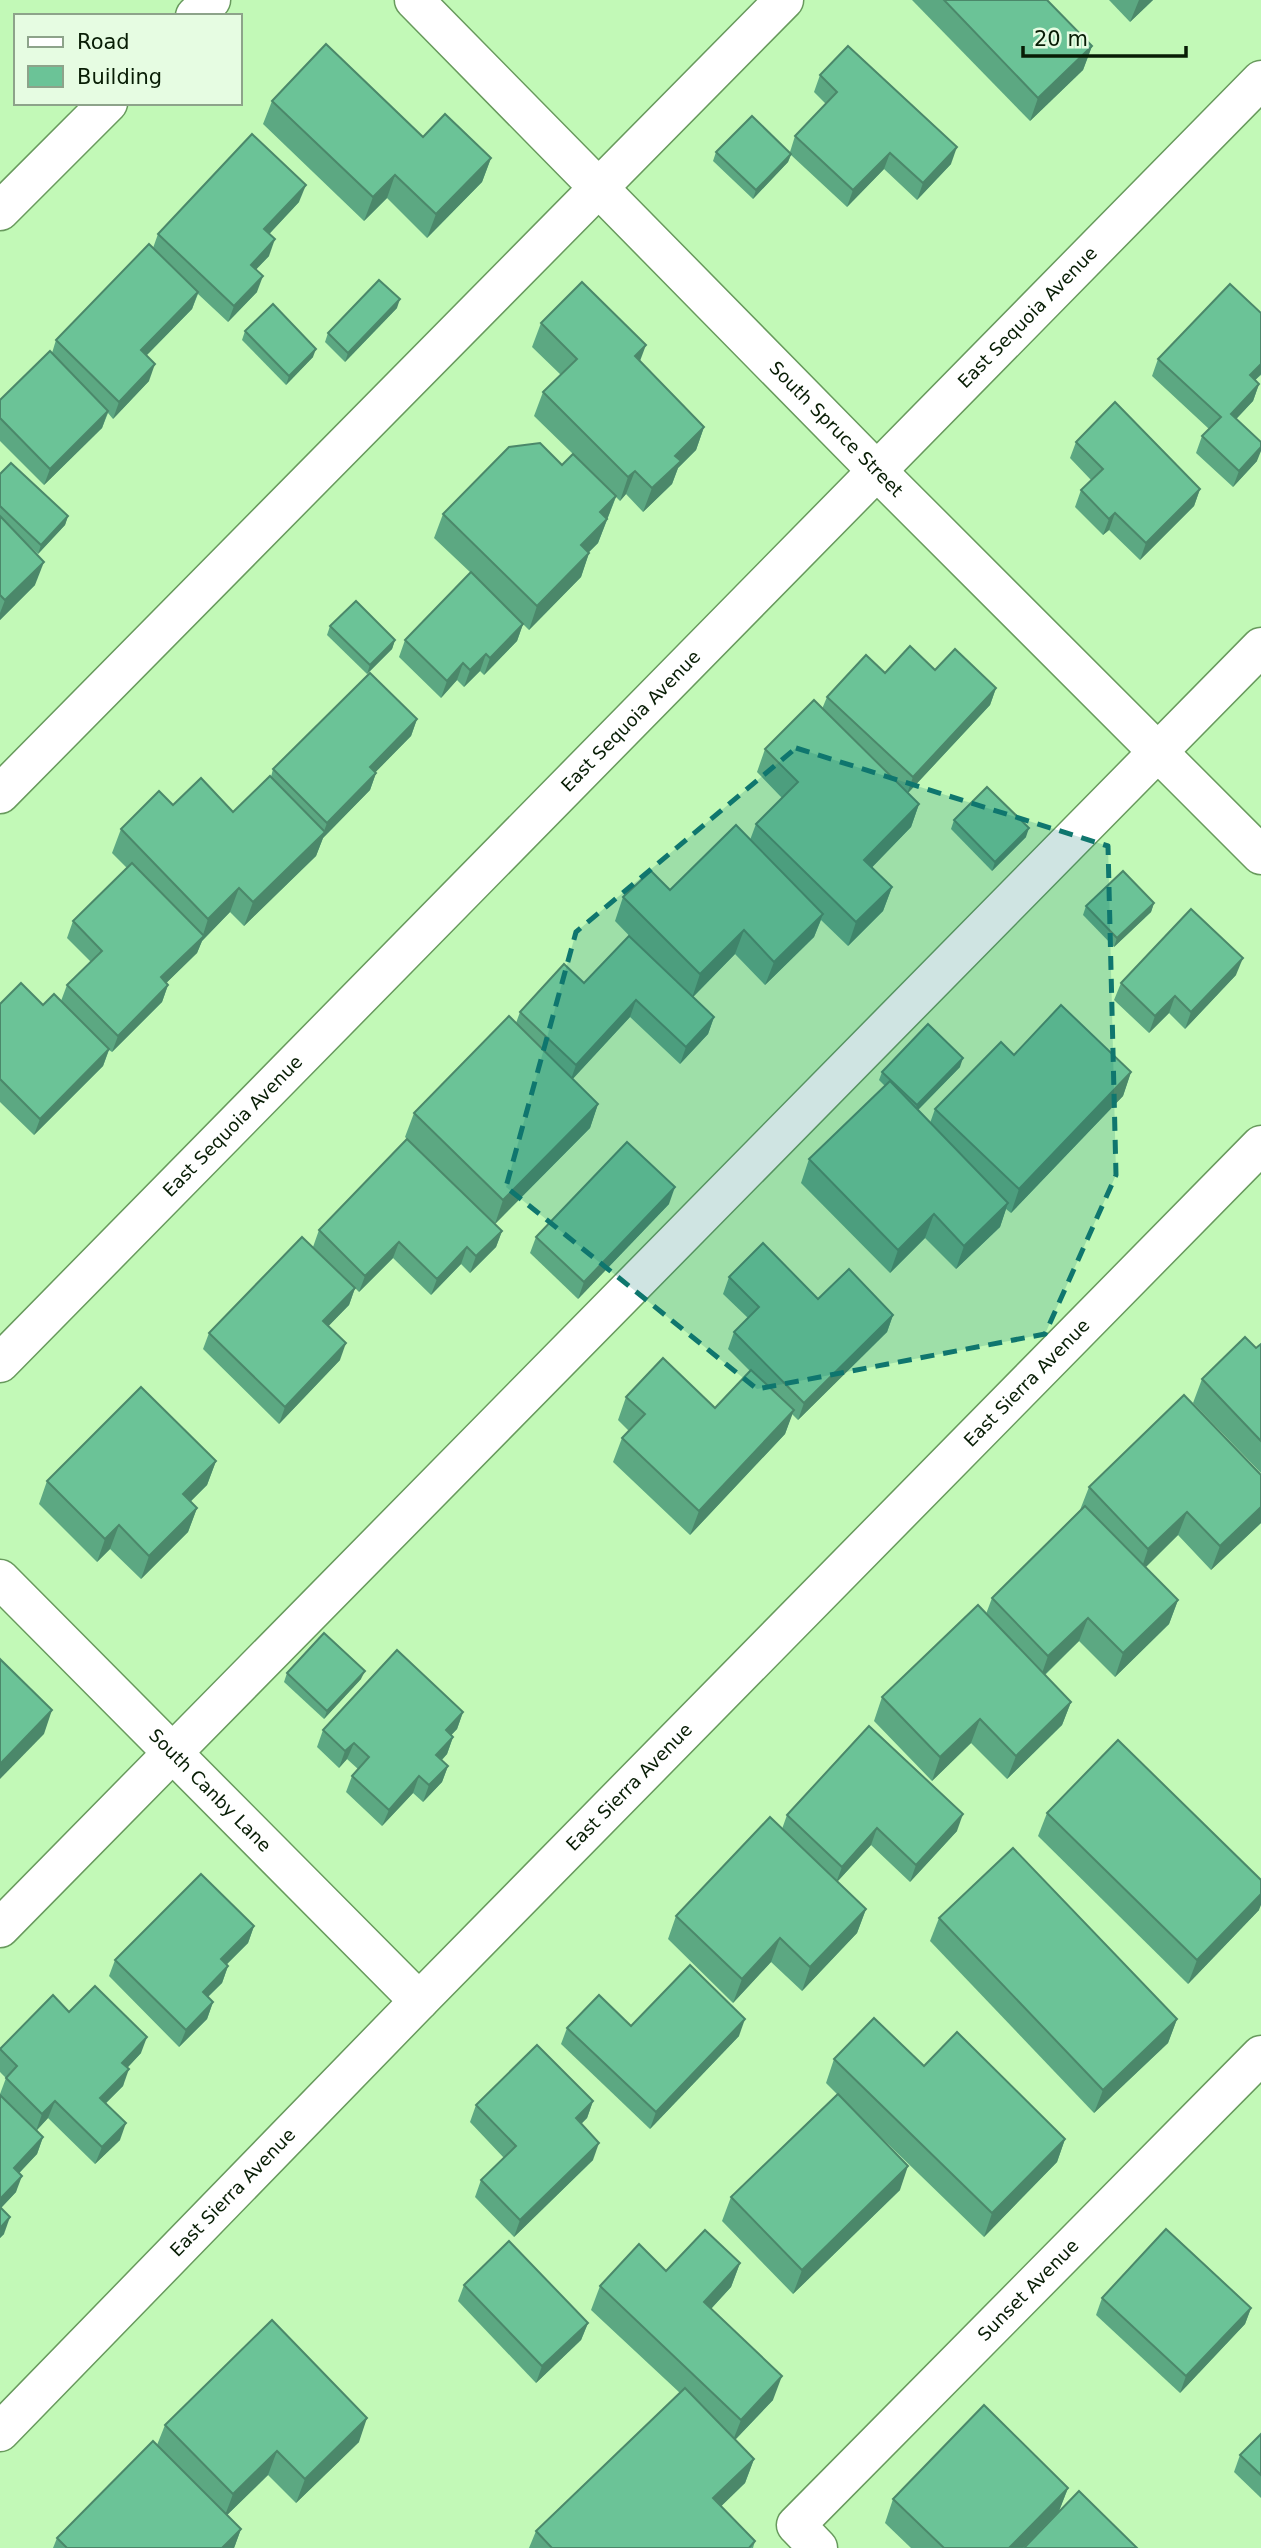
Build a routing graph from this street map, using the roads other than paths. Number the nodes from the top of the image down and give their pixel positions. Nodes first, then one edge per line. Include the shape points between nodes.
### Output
1 (211, 0) edge
2 (414, 0) edge
3 (784, 0) edge
4 (197, 14) edge
5 (1261, 80) edge
6 (106, 105) edge
7 (599, 187) junction
8 (0, 211) edge
9 (877, 471) junction
10 (1261, 647) edge
11 (1158, 752) junction
12 (0, 794) edge
13 (1261, 855) edge
14 (1261, 1145) edge
15 (0, 1363) edge
16 (0, 1580) edge
17 (173, 1754) junction
18 (0, 1928) edge
19 (419, 2001) junction
20 (1261, 2055) edge
21 (0, 2432) edge
22 (807, 2537) edge

1 - 4 street
2 - 7 street, South Spruce Street
3 - 7 street
5 - 9 street, East Sequoia Avenue
6 - 8 street
7 - 9 street, South Spruce Street
7 - 12 street
9 - 11 street, South Spruce Street
9 - 15 street, East Sequoia Avenue
10 - 11 street
11 - 13 street, South Spruce Street
11 - 17 street
14 - 19 street, East Sierra Avenue
16 - 17 street, South Canby Lane
17 - 18 street
17 - 19 street, South Canby Lane
19 - 21 street, East Sierra Avenue
20 - 22 street, Sunset Avenue

